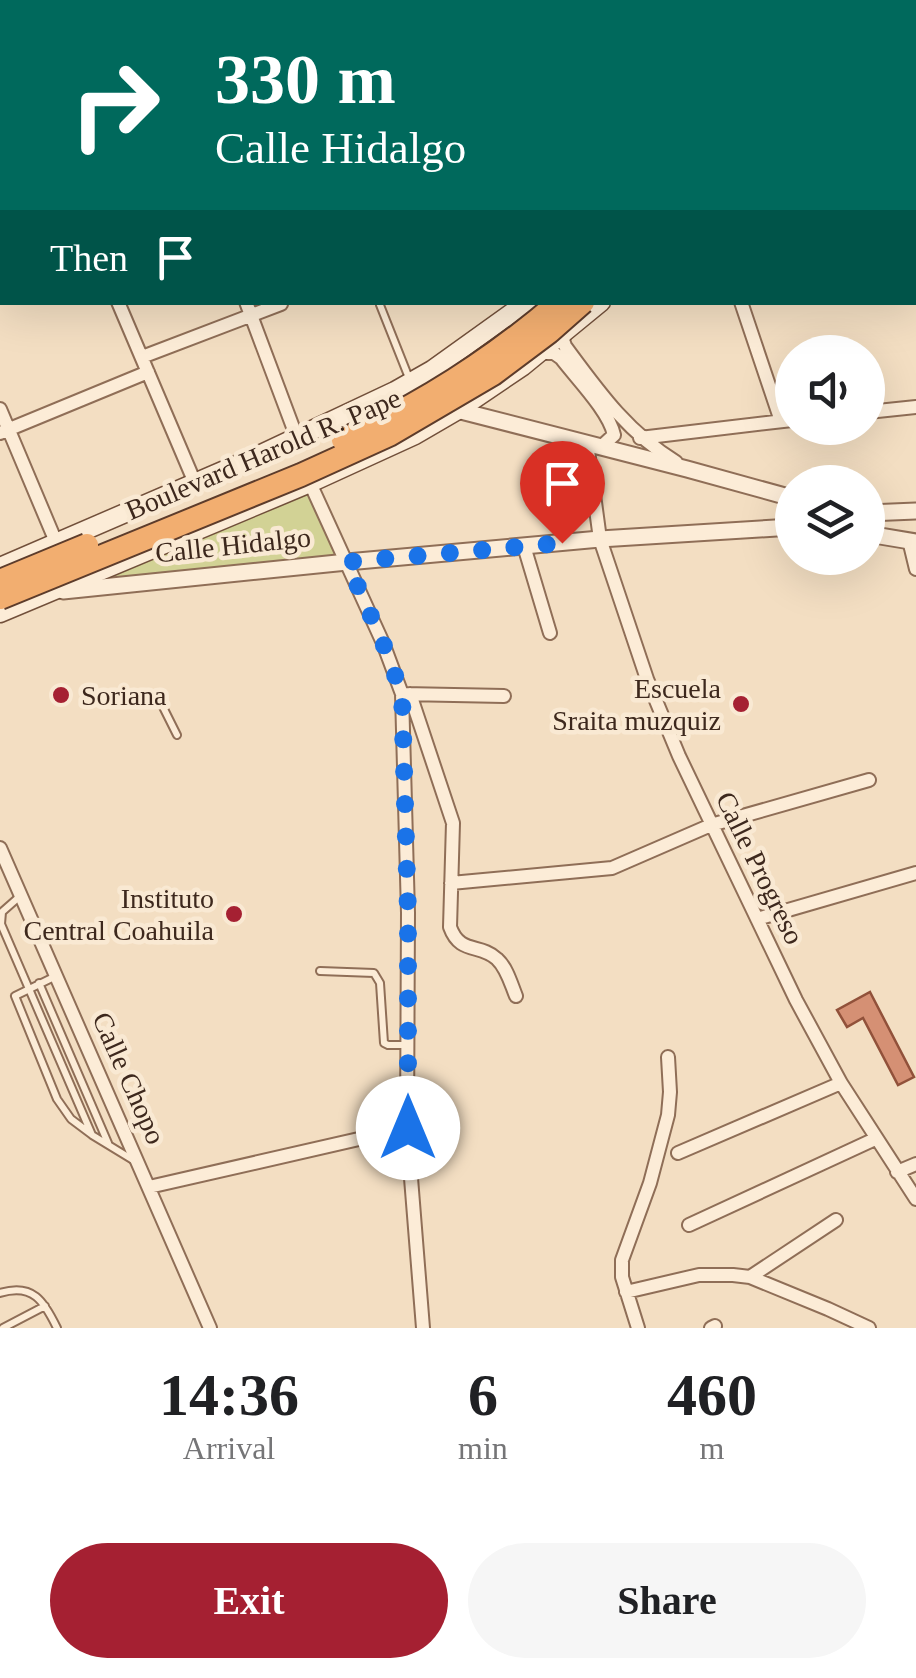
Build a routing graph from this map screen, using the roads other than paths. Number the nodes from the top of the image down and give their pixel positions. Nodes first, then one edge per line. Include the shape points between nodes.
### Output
1 (119, 305) edge
2 (274, 305) edge
3 (380, 305) dead end
4 (522, 305) edge
5 (555, 305) edge
6 (580, 305) edge
7 (597, 305) edge
8 (742, 305) edge
9 (248, 309) edge
10 (566, 332) junction
11 (463, 348) junction
12 (540, 353) junction
13 (142, 357) junction
14 (148, 372) junction
15 (410, 383) junction
16 (490, 388) junction
17 (775, 389) edge
18 (916, 407) edge
19 (0, 409) edge
20 (458, 410) junction
21 (885, 410) edge
22 (775, 421) edge
23 (4, 431) edge
24 (297, 438) junction
25 (640, 438) junction
26 (594, 444) junction
27 (687, 469) junction
28 (310, 483) junction
29 (196, 484) junction
30 (775, 493) edge
31 (915, 511) edge
32 (885, 512) edge
33 (775, 527) edge
34 (885, 537) edge
35 (600, 540) junction
36 (913, 541) edge
37 (56, 542) junction
38 (524, 546) junction
39 (347, 562) junction
40 (0, 568) edge
41 (916, 569) edge
42 (0, 580) edge
43 (46, 594) junction
44 (0, 598) edge
45 (0, 614) edge
46 (550, 633) dead end
47 (406, 694) junction
48 (504, 696) dead end
49 (161, 703) dead end
50 (177, 735) dead end
51 (870, 780) dead end
52 (711, 825) junction
53 (0, 848) edge
54 (916, 873) edge
55 (452, 883) junction
56 (22, 896) junction
57 (757, 918) junction
58 (320, 971) dead end
59 (57, 976) junction
60 (39, 983) junction
61 (28, 988) junction
62 (516, 996) dead end
63 (408, 1045) junction
64 (668, 1056) dead end
65 (841, 1082) junction
66 (408, 1128) junction
67 (92, 1135) junction
68 (876, 1138) junction
69 (109, 1146) junction
70 (678, 1152) dead end
71 (138, 1163) junction
72 (916, 1164) edge
73 (897, 1172) junction
74 (149, 1187) junction
75 (916, 1199) edge
76 (836, 1220) dead end
77 (689, 1225) dead end
78 (750, 1277) junction
79 (0, 1292) edge
80 (626, 1292) junction
81 (46, 1306) junction
82 (3, 1328) edge
83 (57, 1328) edge
84 (210, 1328) edge
85 (423, 1328) edge
86 (638, 1328) edge
87 (868, 1328) edge

1 - 13 street
2 - 9 street
3 - 15 lane
4 - 11 main road
5 - 42 highway, Boulevard Harold R. Pape, bridge via 487,359 359,432
6 - 44 highway, Boulevard Harold R. Pape, bridge via 493,374 388,435
7 - 10 main road
8 - 17 street
9 - 13 street
9 - 24 street
10 - 12 main road
10 - 25 street via 565,346
11 - 15 main road
11 - 16 main road via 467,378
12 - 16 main road
12 - 26 street, Calle Progreso via 561,358 613,427 614,435
13 - 14 street
14 - 23 street
14 - 29 street
15 - 20 street
15 - 24 main road
16 - 20 main road
18 - 21 street
19 - 23 street
20 - 26 street
20 - 28 main road
22 - 25 street
23 - 37 street
24 - 29 main road
25 - 27 street
26 - 27 street
26 - 35 street, Calle Progreso
27 - 30 street
28 - 39 street
28 - 43 main road
29 - 37 main road
31 - 32 street
31 - 36 street via 906,524
33 - 35 street, Calle Hidalgo
34 - 36 street
35 - 38 street, Calle Hidalgo
35 - 52 street, Calle Progreso via 646,679
36 - 41 street
37 - 40 main road
38 - 39 street, Calle Hidalgo
38 - 46 street
39 - 43 street, Calle Hidalgo
39 - 47 street
43 - 45 main road
47 - 48 street
47 - 55 street via 453,823
47 - 63 street
49 - 50 lane
51 - 52 street
52 - 55 street via 612,868
52 - 57 street, Calle Progreso
53 - 56 street, Calle Chopo
54 - 57 street
55 - 62 street via 452,934 496,958
56 - 59 street, Calle Chopo
56 - 61 lane via 0,918
57 - 65 street, Calle Progreso
58 - 63 lane via 374,973 384,1042
59 - 60 lane
59 - 71 street, Calle Chopo
60 - 61 lane
60 - 69 lane
61 - 67 lane
61 - 67 lane via 15,996 57,1099
63 - 66 street
64 - 80 street via 668,1115 622,1260
65 - 68 street, Calle Progreso
65 - 70 street
66 - 74 street
66 - 85 street
67 - 69 lane
68 - 73 street, Calle Progreso
68 - 77 street
69 - 71 lane
71 - 74 street, Calle Chopo
72 - 73 street
73 - 75 street, Calle Progreso
74 - 84 street, Calle Chopo
76 - 78 street
78 - 80 street via 699,1275
78 - 87 street
79 - 81 lane via 28,1290
80 - 86 street
81 - 82 lane
81 - 83 lane

